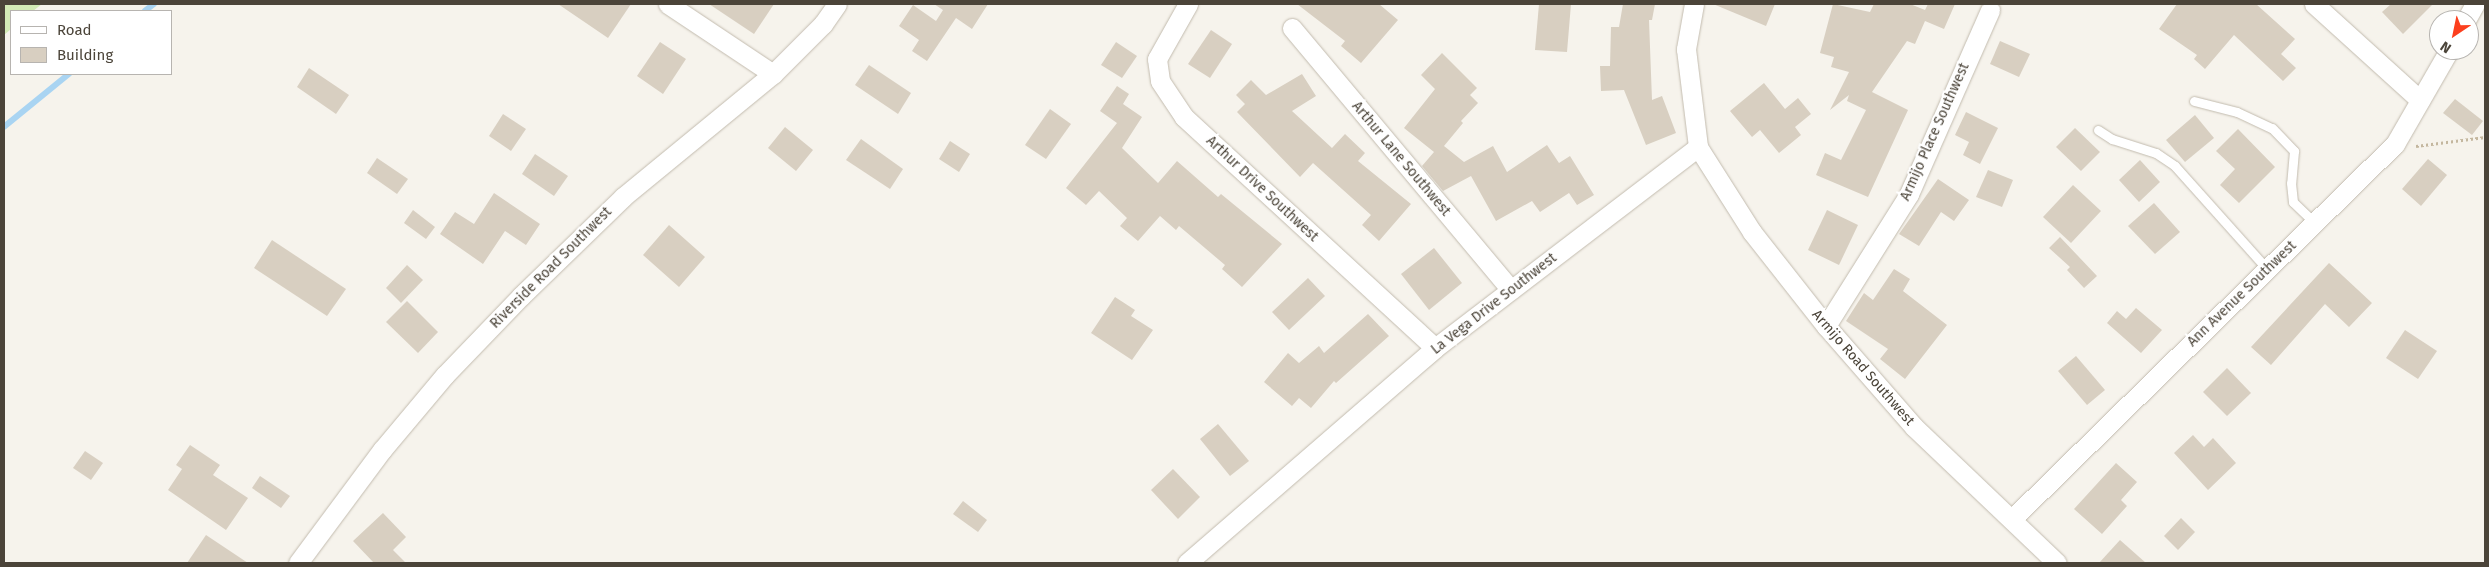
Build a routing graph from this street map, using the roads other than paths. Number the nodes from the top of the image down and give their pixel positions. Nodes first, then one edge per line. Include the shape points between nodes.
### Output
1 (668, 4) edge
2 (837, 4) edge
3 (1188, 4) edge
4 (1694, 4) edge
5 (2314, 4) edge
6 (1990, 10) dead end
7 (1292, 28) dead end
8 (2443, 60) edge
9 (773, 74) junction
10 (2420, 100) junction
11 (2194, 102) dead end
12 (2098, 130) dead end
13 (1698, 148) junction
14 (2315, 223) junction
15 (2267, 269) junction
16 (1510, 290) junction
17 (1826, 326) junction
18 (1435, 348) junction
19 (2012, 519) junction
20 (298, 563) edge
21 (1187, 563) edge
22 (2057, 563) edge

1 - 9 street
2 - 9 street, Riverside Road Southwest via 824,24
3 - 18 street, Arthur Drive Southwest via 1157,59 1160,81 1184,117
4 - 13 street via 1686,49
5 - 10 street
6 - 17 street, Armijo Place Southwest via 1909,194
7 - 16 street, Arthur Lane Southwest
8 - 10 street, Ann Avenue Southwest
9 - 20 street, Riverside Road Southwest via 623,197 521,296 445,375 389,442
10 - 14 street, Ann Avenue Southwest via 2406,130 2390,149
11 - 14 lane via 2237,112 2272,128 2294,151 2293,202
12 - 15 lane via 2112,139 2156,153 2175,166
13 - 16 street, La Vega Drive Southwest
13 - 17 street, Armijo Road Southwest via 1752,232
14 - 15 street, Ann Avenue Southwest
15 - 19 street, Ann Avenue Southwest
16 - 18 street, La Vega Drive Southwest
17 - 19 street, Armijo Road Southwest via 1914,427
18 - 21 street, La Vega Drive Southwest
19 - 22 street, Armijo Road Southwest

